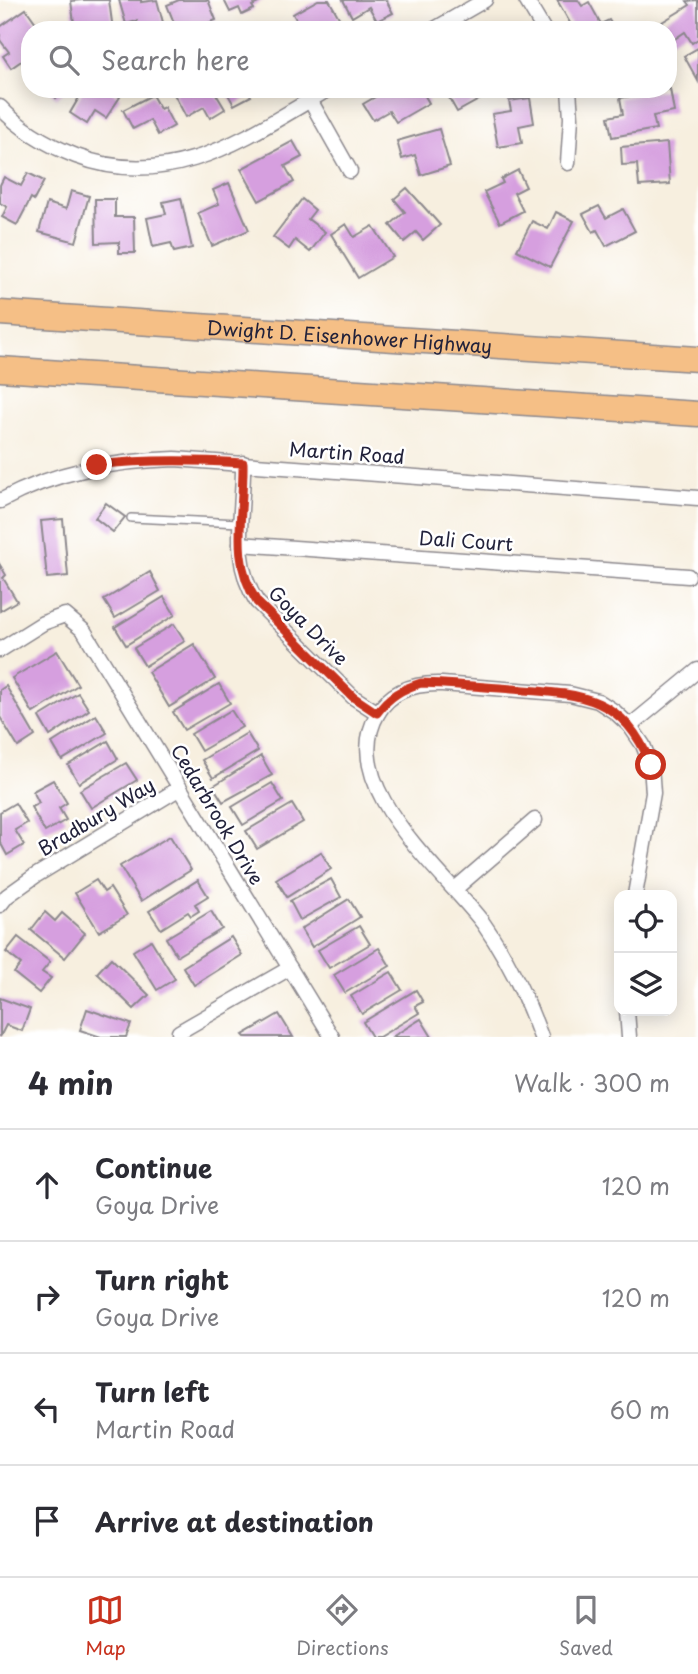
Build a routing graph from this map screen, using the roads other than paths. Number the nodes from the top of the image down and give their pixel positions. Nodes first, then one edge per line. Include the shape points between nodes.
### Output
1 (485, 0) edge
2 (526, 0) edge
3 (449, 21) edge
4 (539, 21) edge
5 (314, 98) edge
6 (570, 98) edge
7 (310, 100) junction
8 (0, 107) edge
9 (568, 163) dead end
10 (350, 170) dead end
11 (0, 313) edge
12 (698, 359) edge
13 (0, 369) edge
14 (698, 414) edge
15 (243, 463) junction
16 (698, 498) edge
17 (0, 501) edge
18 (131, 518) dead end
19 (241, 523) junction
20 (240, 544) junction
21 (688, 576) dead end
22 (0, 650) edge
23 (698, 670) edge
24 (377, 713) junction
25 (630, 726) junction
26 (180, 788) junction
27 (535, 820) dead end
28 (455, 889) junction
29 (636, 890) edge
30 (0, 905) edge
31 (290, 968) junction
32 (627, 1016) edge
33 (179, 1032) dead end
34 (332, 1037) edge
35 (541, 1037) edge
36 (629, 1037) edge

1 - 3 street
2 - 4 street
5 - 7 street
6 - 9 street
7 - 8 street via 197,160 149,168 117,167 58,149
7 - 10 street
11 - 12 highway, Dwight D. Eisenhower Highway
13 - 14 highway
15 - 16 street, Martin Road
15 - 17 street, Martin Road via 176,459 97,465 54,476
15 - 19 street, Goya Drive
18 - 19 lane
19 - 20 street, Goya Drive
20 - 21 street, Dali Court
20 - 24 street, Goya Drive via 246,586 257,602 353,697
22 - 26 street, Cedarbrook Drive via 65,615 84,631
23 - 25 street
24 - 25 street via 403,689 421,683 442,684 570,694 598,702
24 - 28 street via 368,734 369,761 377,786 397,824
25 - 29 street via 651,765 653,793
26 - 30 street, Bradbury Way via 36,876
26 - 31 street, Cedarbrook Drive
27 - 28 street
28 - 35 street via 510,966
31 - 33 street
31 - 34 street, Cedarbrook Drive
32 - 36 street

